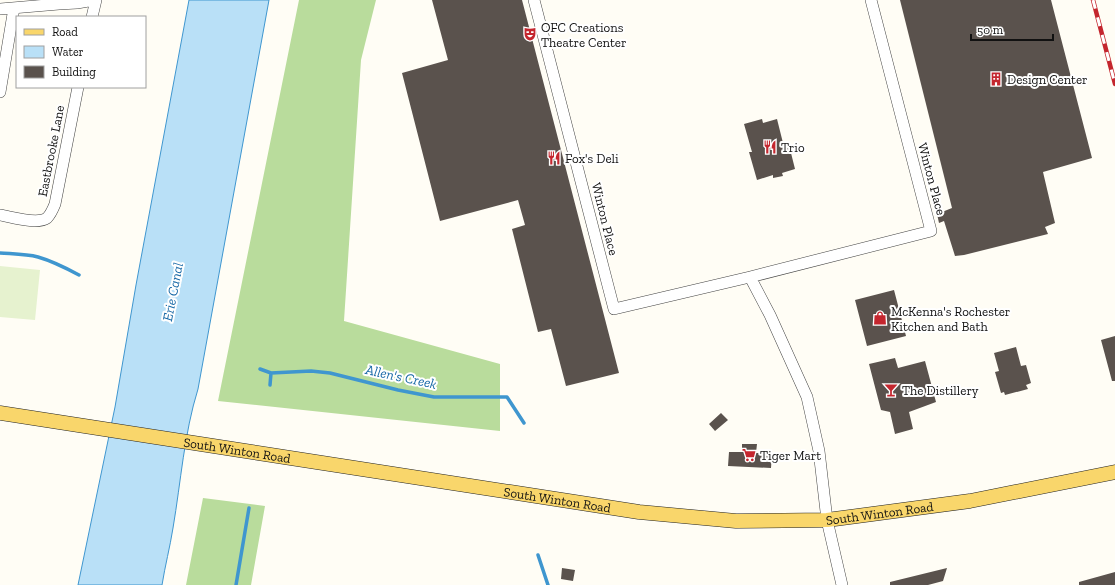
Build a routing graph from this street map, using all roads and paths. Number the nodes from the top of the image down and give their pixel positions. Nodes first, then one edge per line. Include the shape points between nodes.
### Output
1 (95, 0) edge
2 (534, 0) edge
3 (871, 0) edge
4 (14, 8) junction
5 (0, 9) edge
6 (92, 16) edge
7 (78, 88) edge
8 (0, 92) edge
9 (0, 215) edge
10 (750, 277) junction
11 (0, 413) edge
12 (1115, 472) edge
13 (827, 520) junction
14 (842, 585) edge

1 - 4 street
1 - 6 street
2 - 10 street, Winton Place via 614,310
3 - 10 street, Winton Place via 931,231
4 - 5 street
4 - 8 street
7 - 9 street, Eastbrooke Lane via 52,212 46,218 30,221
10 - 13 street via 774,322 807,397 819,451
11 - 13 main road, South Winton Road via 639,512 736,521
12 - 13 main road, South Winton Road via 970,501
13 - 14 street

